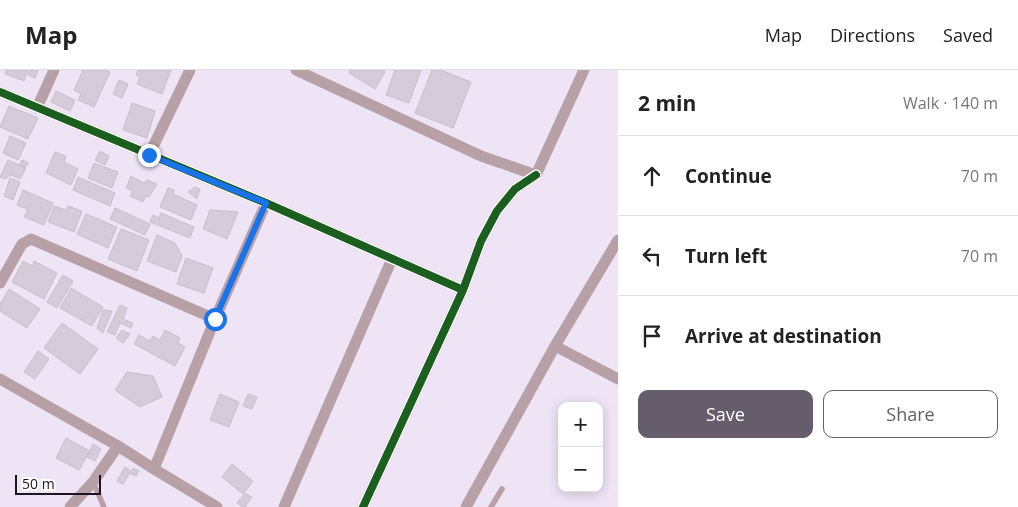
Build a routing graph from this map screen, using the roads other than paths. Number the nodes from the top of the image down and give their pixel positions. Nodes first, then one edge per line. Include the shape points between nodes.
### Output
1 (54, 70) edge
2 (190, 70) edge
3 (296, 70) edge
4 (584, 70) edge
5 (0, 92) edge
6 (37, 108) junction
7 (149, 155) junction
8 (536, 175) junction
9 (266, 203) junction
10 (618, 240) edge
11 (392, 259) junction
12 (0, 283) edge
13 (463, 290) junction
14 (215, 319) junction
15 (555, 346) junction
16 (0, 379) edge
17 (618, 379) edge
18 (118, 446) junction
19 (154, 469) junction
20 (93, 482) junction
21 (502, 489) dead end
22 (70, 507) edge
23 (104, 507) edge
24 (217, 507) edge
25 (284, 507) edge
26 (363, 507) edge
27 (466, 507) edge
28 (491, 507) edge

1 - 6 street
2 - 7 street
3 - 8 street via 481,156
4 - 8 street
5 - 6 street
6 - 7 street
7 - 9 street
8 - 13 street via 515,189 497,211 481,241
9 - 11 street
9 - 14 street
10 - 15 street
11 - 13 street
11 - 25 street
12 - 14 street via 22,244 31,239
13 - 26 street
14 - 19 street
15 - 17 street
15 - 27 street
16 - 18 street
18 - 19 street
18 - 20 street
19 - 24 street
20 - 22 street
20 - 23 lane
21 - 28 lane

